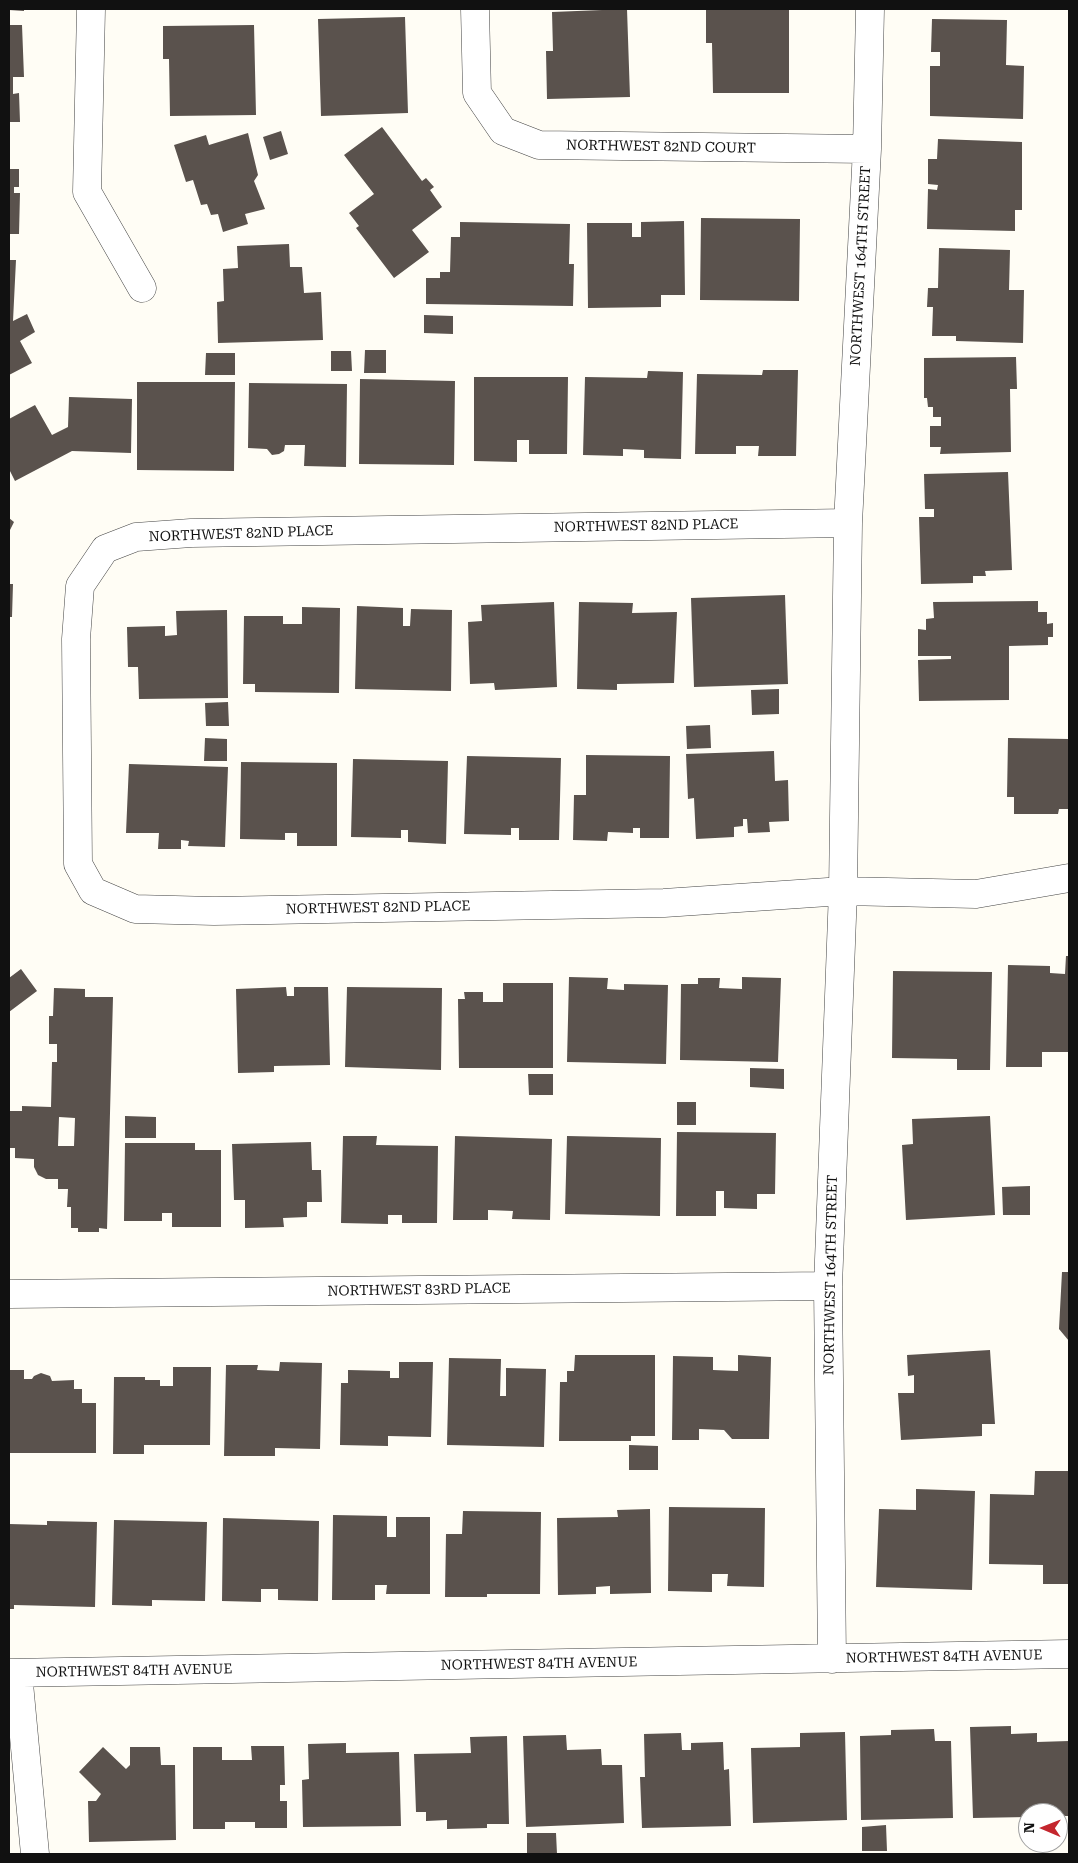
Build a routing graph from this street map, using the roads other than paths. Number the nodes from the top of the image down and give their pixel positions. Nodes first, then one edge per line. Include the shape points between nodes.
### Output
1 (91, 9) edge
2 (475, 9) edge
3 (870, 9) edge
4 (867, 149) junction
5 (142, 288) dead end
6 (848, 524) junction
7 (1069, 878) edge
8 (843, 891) junction
9 (828, 1286) junction
10 (9, 1294) edge
11 (1069, 1654) edge
12 (832, 1660) junction
13 (14, 1673) edge
14 (35, 1854) edge

1 - 5 street via 87,192
2 - 4 street, NORTHWEST 82ND COURT via 477,94 504,131 539,145
3 - 4 street, NORTHWEST 164TH STREET
4 - 6 street, NORTHWEST 164TH STREET
6 - 8 street
6 - 8 street, NORTHWEST 82ND PLACE via 201,533 136,537 105,550 80,586 76,639 78,864 94,890 135,909 214,911 664,903
7 - 8 street, NORTHWEST 82ND PLACE via 976,894
8 - 9 street, NORTHWEST 164TH STREET
9 - 10 street, NORTHWEST 83RD PLACE
9 - 12 street, NORTHWEST 164TH STREET
11 - 12 street, NORTHWEST 84TH AVENUE
12 - 13 street, NORTHWEST 84TH AVENUE
13 - 14 street

